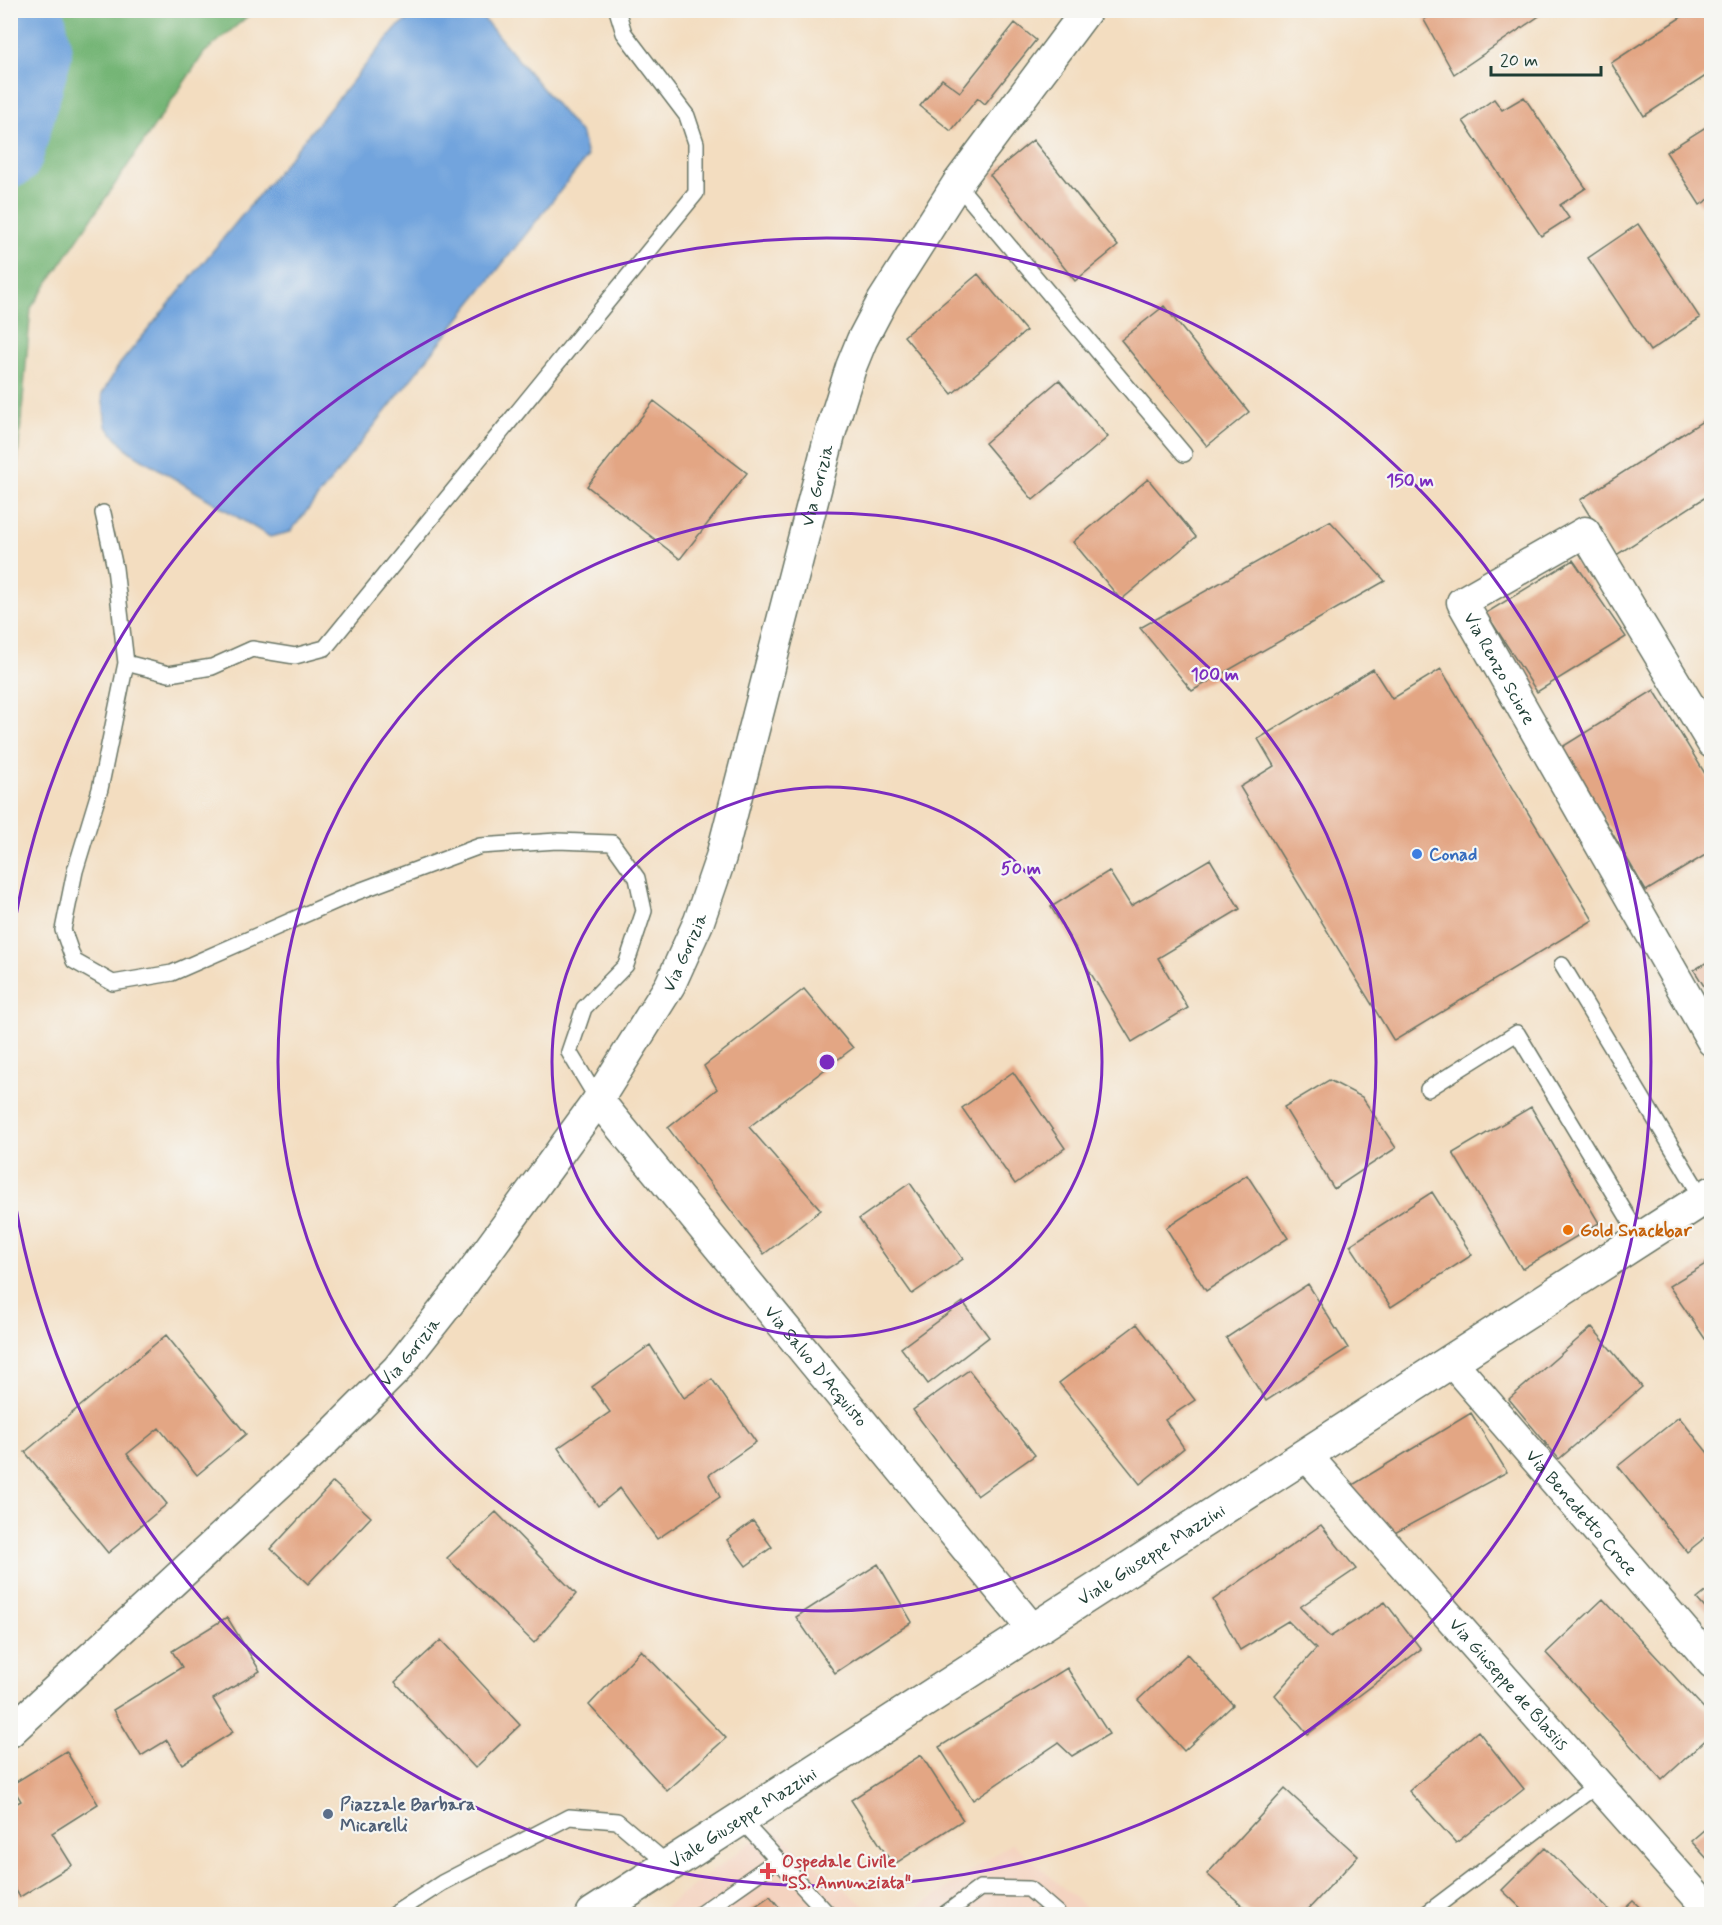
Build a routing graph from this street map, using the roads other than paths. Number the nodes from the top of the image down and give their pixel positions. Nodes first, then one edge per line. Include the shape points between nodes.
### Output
1 (617, 10) edge
2 (1087, 10) edge
3 (957, 184) junction
4 (1184, 454) dead end
5 (103, 513) dead end
6 (126, 663) junction
7 (1712, 743) edge
8 (1562, 965) dead end
9 (1712, 1041) edge
10 (1428, 1089) dead end
11 (598, 1100) junction
12 (1707, 1196) edge
13 (1641, 1239) junction
14 (1451, 1361) junction
15 (1306, 1455) junction
16 (1033, 1630) junction
17 (1712, 1663) edge
18 (10, 1732) edge
19 (1598, 1784) junction
20 (740, 1819) junction
21 (777, 1860) junction
22 (669, 1865) junction
23 (1712, 1913) edge
24 (394, 1914) edge
25 (595, 1914) edge
26 (700, 1914) edge
27 (828, 1914) edge
28 (945, 1914) edge
29 (1056, 1914) edge
30 (1426, 1914) edge

1 - 6 lane via 624,33 687,116 696,143 696,193 326,648 295,656 252,649 212,667 169,674
2 - 3 street, Via Gorizia
3 - 4 lane
3 - 11 street, Via Gorizia via 883,300 851,367 721,857 699,921 670,985
5 - 6 lane via 115,568
6 - 11 lane via 100,789 75,871 63,930 74,961 113,983 172,973 354,893 480,846 557,841 612,843 637,878 644,911 626,965 584,1008 569,1052
7 - 9 street, Via Renzo Sciore via 1585,532 1462,602
8 - 12 lane
10 - 13 lane via 1517,1033
11 - 16 street, Via Salvo D'Acquisto
11 - 18 street, Via Gorizia via 397,1369 318,1448
12 - 13 main road, Viale Giuseppe Mazzini
13 - 14 main road, Viale Giuseppe Mazzini
14 - 15 main road, Viale Giuseppe Mazzini
14 - 17 street, Via Benedetto Croce
15 - 16 main road, Viale Giuseppe Mazzini
15 - 19 street, Via Giuseppe de Blasiis
16 - 20 main road, Viale Giuseppe Mazzini
19 - 23 street, Via Giuseppe de Blasiis
19 - 30 lane
20 - 21 lane
20 - 22 main road, Viale Giuseppe Mazzini
21 - 26 lane
21 - 27 lane
22 - 24 lane via 617,1821 569,1816 442,1883
22 - 25 main road, Viale Giuseppe Mazzini
28 - 29 lane via 980,1888 1029,1889

